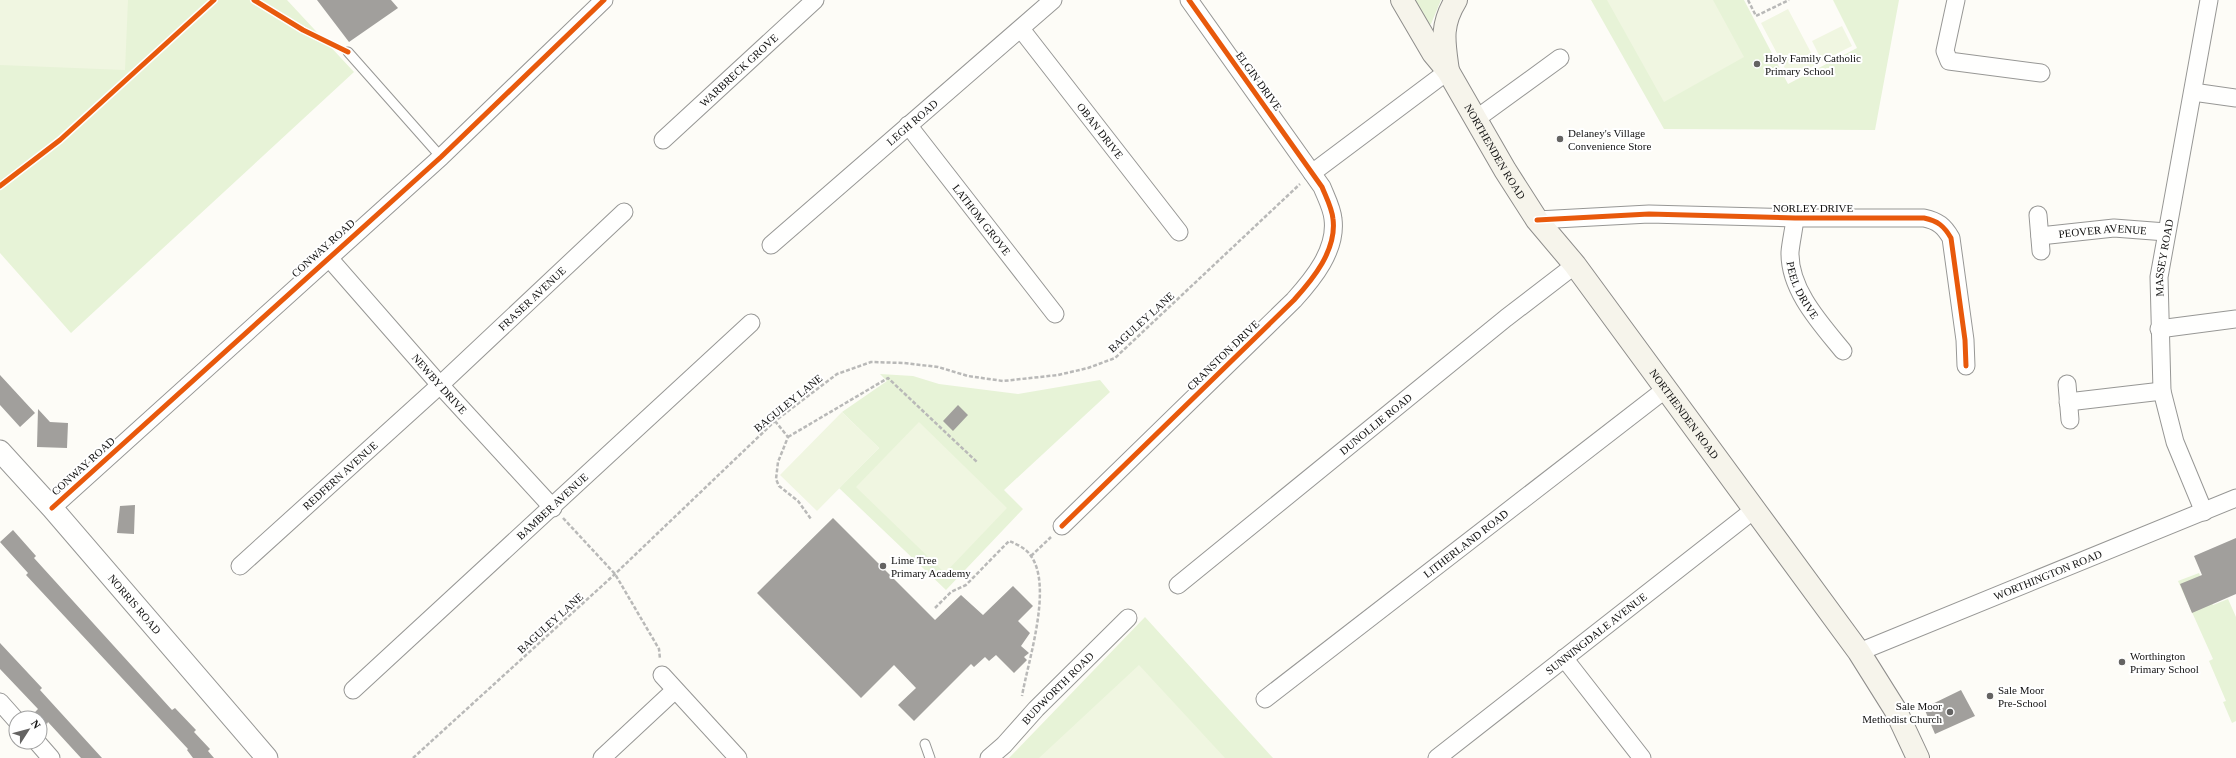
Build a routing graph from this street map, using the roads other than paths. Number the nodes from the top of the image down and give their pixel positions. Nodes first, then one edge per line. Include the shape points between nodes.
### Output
1 (604, 0) edge
2 (815, 0) edge
3 (1053, 0) edge
4 (1188, 0) edge
5 (1402, 0) edge
6 (1456, 0) edge
7 (1956, 0) edge
8 (2209, 0) edge
9 (1021, 29) junction
10 (348, 52) dead end
11 (1560, 58) dead end
12 (1448, 71) junction
13 (2041, 74) dead end
14 (2193, 92) junction
15 (2236, 98) edge
16 (1476, 119) junction
17 (908, 125) junction
18 (663, 140) dead end
19 (441, 157) junction
20 (1312, 173) junction
21 (624, 212) dead end
22 (2038, 215) dead end
23 (1796, 218) junction
24 (1537, 220) junction
25 (1179, 232) dead end
26 (2166, 232) junction
27 (771, 245) dead end
28 (328, 257) junction
29 (1575, 265) junction
30 (1055, 314) dead end
31 (2236, 319) edge
32 (751, 323) dead end
33 (2159, 328) junction
34 (1843, 351) dead end
35 (1966, 366) dead end
36 (2067, 384) dead end
37 (440, 385) junction
38 (1667, 388) junction
39 (2162, 391) junction
40 (2068, 402) junction
41 (2070, 420) dead end
42 (0, 452) edge
43 (2236, 498) edge
44 (52, 508) junction
45 (553, 508) junction
46 (1755, 509) junction
47 (2204, 512) junction
48 (1062, 526) road end
49 (240, 566) dead end
50 (1178, 585) dead end
51 (1128, 618) dead end
52 (1859, 652) junction
53 (1564, 658) junction
54 (662, 675) road end
55 (353, 690) dead end
56 (676, 690) junction
57 (1265, 699) dead end
58 (0, 702) edge
59 (8, 711) edge
60 (925, 744) dead end
61 (44, 750) edge
62 (51, 758) edge
63 (267, 758) edge
64 (602, 758) edge
65 (738, 758) edge
66 (930, 758) edge
67 (988, 758) edge
68 (1437, 758) edge
69 (1642, 758) edge
70 (1918, 758) edge

1 - 19 street, CONWAY ROAD
2 - 18 street, WARBRECK GROVE
3 - 9 street, LEGH ROAD
4 - 20 street, ELGIN DRIVE
5 - 12 main road, NORTHENDEN ROAD via 1433,53
6 - 12 main road, NORTHENDEN ROAD via 1447,14 1443,33
7 - 13 street via 1945,51 1949,61
8 - 14 street, MASSEY ROAD
9 - 17 street, LEGH ROAD
9 - 25 street, OBAN DRIVE
10 - 19 lane
11 - 16 street
12 - 16 main road, NORTHENDEN ROAD
12 - 20 street
14 - 15 street
14 - 26 street, MASSEY ROAD
16 - 24 main road, NORTHENDEN ROAD
17 - 27 street, LEGH ROAD
17 - 30 street, LATHOM GROVE
19 - 28 street, CONWAY ROAD
20 - 48 street, CRANSTON DRIVE via 1322,187 1334,220 1324,260 1314,277 1294,300
21 - 37 street, FRASER AVENUE
22 - 26 street, PEOVER AVENUE via 2041,244 2114,228
23 - 24 street, NORLEY DRIVE via 1649,214
23 - 34 street, PEEL DRIVE via 1790,253 1795,281 1809,307
23 - 35 street, NORLEY DRIVE via 1924,218 1937,221 1951,238 1965,340
24 - 29 main road, NORTHENDEN ROAD
26 - 33 street, MASSEY ROAD via 2159,277
28 - 37 street, NEWBY DRIVE
28 - 44 street, CONWAY ROAD
29 - 38 main road, NORTHENDEN ROAD
29 - 50 street, DUNOLLIE ROAD via 1506,318
31 - 33 street
32 - 45 street, BAMBER AVENUE
33 - 39 street, MASSEY ROAD
36 - 40 street
37 - 45 street, NEWBY DRIVE
37 - 49 street, REDFERN AVENUE
38 - 46 main road, NORTHENDEN ROAD
38 - 57 street, LITHERLAND ROAD
39 - 40 street
39 - 47 street, MASSEY ROAD via 2175,442
40 - 41 street
42 - 44 street, NORRIS ROAD
43 - 47 street, WORTHINGTON ROAD
44 - 63 street, NORRIS ROAD
45 - 55 street, BAMBER AVENUE
46 - 52 main road, NORTHENDEN ROAD
46 - 53 street, SUNNINGDALE AVENUE
47 - 52 street, WORTHINGTON ROAD
51 - 67 street, BUDWORTH ROAD via 1036,709 1004,745
52 - 70 main road, NORTHENDEN ROAD via 1896,711
53 - 68 street, SUNNINGDALE AVENUE
53 - 69 street
54 - 56 street
56 - 64 street
56 - 65 street
58 - 59 street
60 - 66 lane
61 - 62 street

